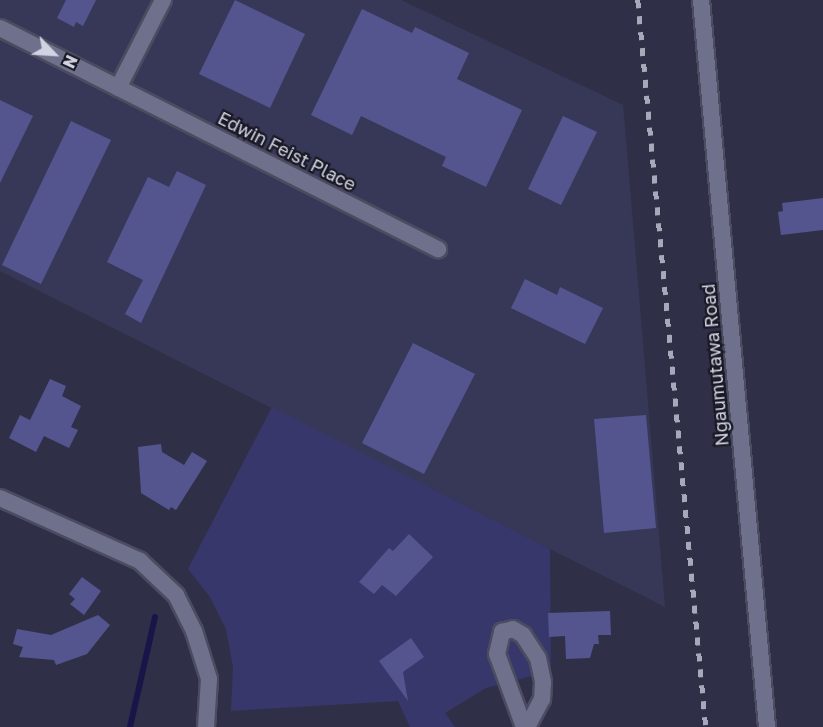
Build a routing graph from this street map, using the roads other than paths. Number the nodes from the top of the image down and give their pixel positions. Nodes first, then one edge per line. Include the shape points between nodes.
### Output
1 (163, 0) edge
2 (701, 0) edge
3 (0, 28) edge
4 (118, 88) junction
5 (438, 249) dead end
6 (0, 498) edge
7 (206, 727) edge
8 (526, 727) edge
9 (767, 727) edge

1 - 4 street
2 - 9 street, Ngaumutawa Road
3 - 4 street, Edwin Feist Place
4 - 5 street, Edwin Feist Place
6 - 7 street via 140,561 176,594 210,679
8 - 8 street via 497,654 502,632 513,629 532,647 543,682 542,699

